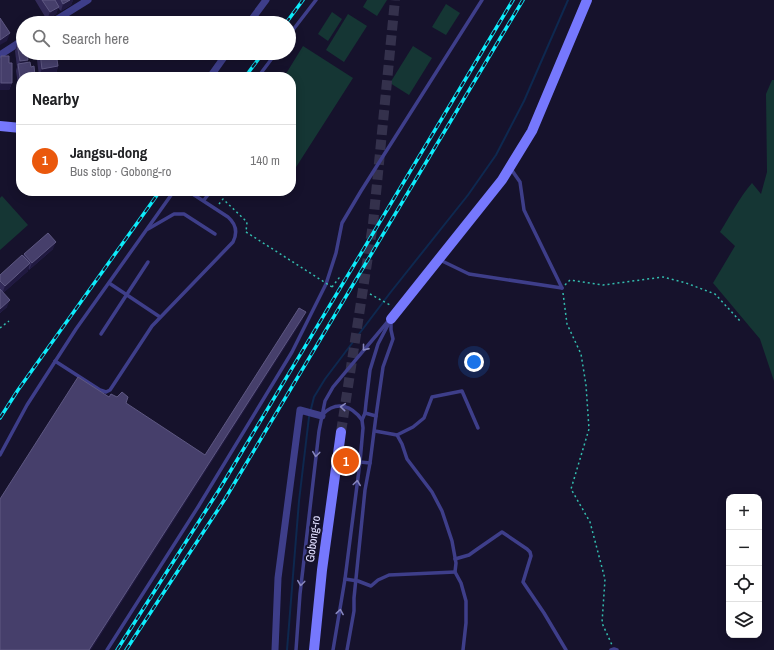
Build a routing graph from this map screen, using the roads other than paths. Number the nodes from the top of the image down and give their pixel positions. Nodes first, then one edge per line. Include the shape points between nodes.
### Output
1 (88, 0) edge
2 (266, 0) edge
3 (316, 0) edge
4 (482, 0) edge
5 (587, 0) edge
6 (62, 16) edge
7 (254, 16) edge
8 (296, 26) edge
9 (16, 45) edge
10 (0, 55) edge
11 (222, 60) edge
12 (271, 60) edge
13 (214, 72) edge
14 (262, 72) edge
15 (0, 126) edge
16 (16, 128) edge
17 (510, 167) junction
18 (170, 196) edge
19 (197, 196) edge
20 (207, 196) edge
21 (204, 200) junction
22 (145, 231) junction
23 (215, 234) dead end
24 (438, 259) junction
25 (148, 262) dead end
26 (109, 283) junction
27 (128, 294) junction
28 (160, 317) junction
29 (391, 319) junction
30 (101, 334) dead end
31 (55, 361) junction
32 (365, 414) junction
33 (320, 415) junction
34 (376, 416) junction
35 (362, 420) junction
36 (478, 428) dead end
37 (375, 431) junction
38 (341, 432) tunnel mouth
39 (397, 435) junction
40 (0, 455) edge
41 (360, 462) junction
42 (370, 463) junction
43 (455, 559) junction
44 (455, 572) junction
45 (345, 579) junction
46 (356, 581) junction
47 (107, 650) edge
48 (275, 650) edge
49 (296, 650) edge
50 (314, 650) edge
51 (333, 650) edge
52 (347, 650) edge
53 (463, 650) edge
54 (566, 650) edge

1 - 6 street
2 - 7 street
3 - 8 lane
4 - 47 lane via 342,223 326,284 292,352
5 - 17 street via 532,131
9 - 10 street
11 - 13 street
12 - 14 lane
15 - 16 street
17 - 24 street
17 - 24 lane via 520,182 524,210 562,288 469,274
18 - 22 lane
19 - 21 lane
20 - 21 lane
21 - 28 lane via 232,221 236,228 233,242
22 - 23 lane via 174,214 184,214
22 - 26 lane
24 - 29 street
25 - 27 lane
26 - 27 lane
26 - 31 lane
27 - 28 lane
27 - 30 lane
28 - 31 lane via 108,391 103,392
29 - 32 lane via 378,344 370,370
29 -> 33 lane via 333,387
29 - 34 lane via 393,340 384,367
31 - 40 lane
32 - 34 lane
32 - 35 lane
35 -> 33 lane via 350,407 338,406
33 - 48 street via 300,410 278,578
33 -> 49 lane
34 - 37 lane
35 - 41 lane
36 - 39 lane via 462,391 432,397 424,418
37 - 39 lane
37 - 42 lane
38 - 50 street, Gobong-ro
39 - 43 lane via 407,459 432,492 442,511
41 - 42 lane
45 -> 41 lane
42 - 46 lane
43 - 44 lane
43 - 54 lane via 469,555 502,532 530,552 523,582
44 - 46 lane via 390,575 370,586
44 - 53 lane via 466,601
45 - 46 lane
51 -> 45 lane
46 - 52 lane via 354,612

